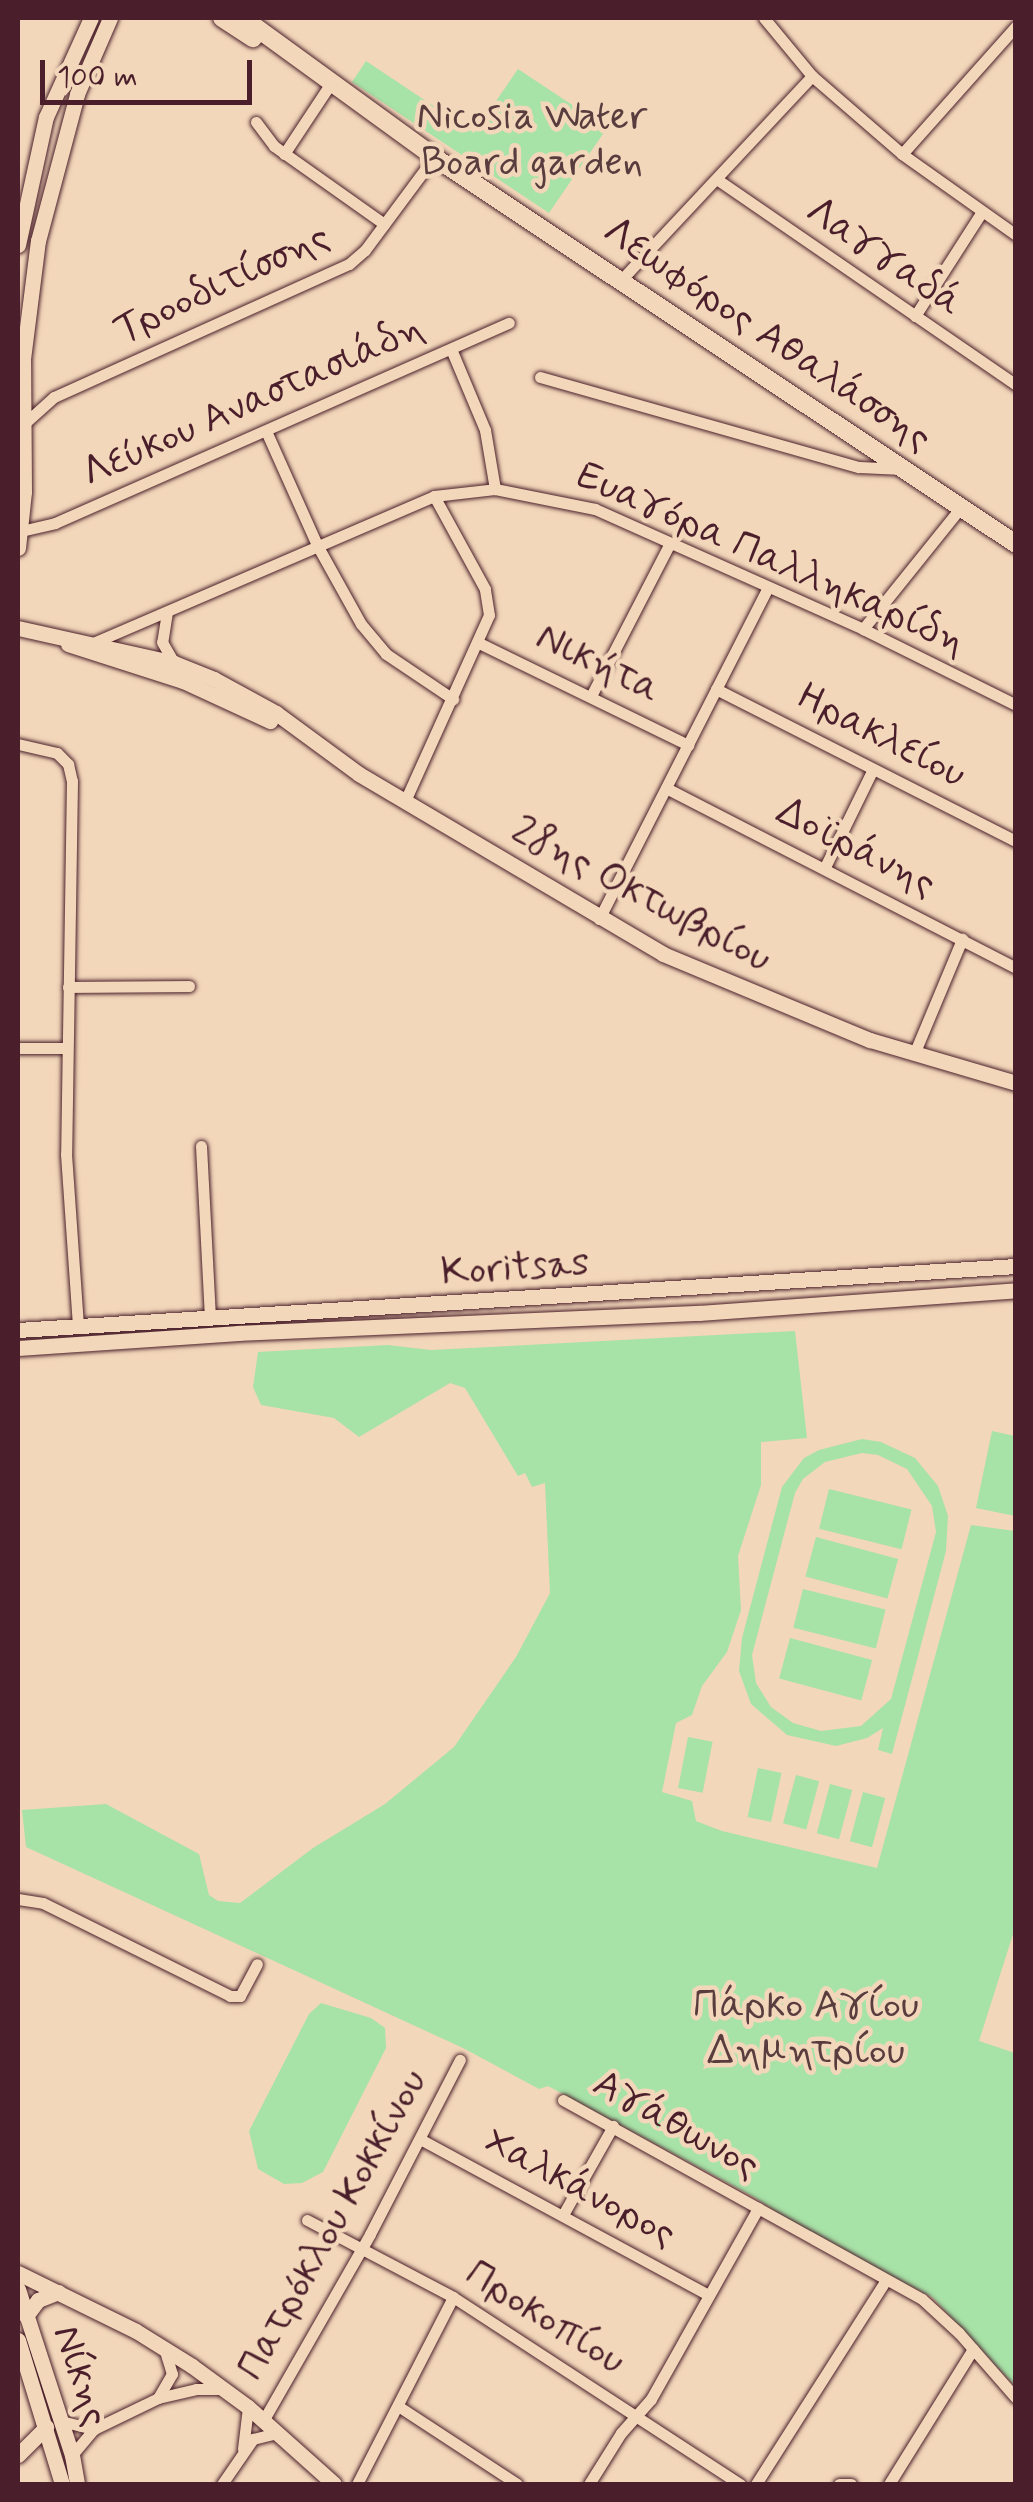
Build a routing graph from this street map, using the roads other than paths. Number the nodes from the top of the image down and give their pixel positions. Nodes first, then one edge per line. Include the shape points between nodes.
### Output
1 (90, 18) edge
2 (110, 18) edge
3 (222, 18) edge
4 (243, 18) edge
5 (269, 18) edge
6 (764, 18) edge
7 (999, 18) edge
8 (1014, 28) edge
9 (279, 42) junction
10 (812, 76) junction
11 (331, 83) junction
12 (256, 122) dead end
13 (284, 154) junction
14 (902, 154) junction
15 (434, 156) junction
16 (718, 180) junction
17 (22, 192) edge
18 (981, 213) junction
19 (384, 224) junction
20 (1016, 235) edge
21 (18, 245) edge
22 (622, 279) junction
23 (915, 316) junction
24 (508, 323) dead end
25 (452, 349) junction
26 (540, 377) dead end
27 (23, 384) junction
28 (1016, 385) edge
29 (54, 397) junction
30 (24, 423) junction
31 (266, 431) junction
32 (904, 469) junction
33 (494, 489) junction
34 (434, 496) junction
35 (961, 507) junction
36 (21, 530) junction
37 (670, 543) junction
38 (1016, 544) edge
39 (317, 545) junction
40 (18, 548) edge
41 (768, 588) junction
42 (167, 612) junction
43 (18, 628) edge
44 (863, 629) junction
45 (60, 639) junction
46 (93, 643) junction
47 (479, 643) junction
48 (174, 663) junction
49 (716, 688) junction
50 (591, 696) junction
51 (453, 698) junction
52 (1016, 705) edge
53 (312, 742) junction
54 (18, 744) edge
55 (688, 744) junction
56 (873, 769) junction
57 (666, 788) junction
58 (405, 801) junction
59 (1016, 841) edge
60 (825, 867) junction
61 (599, 919) junction
62 (962, 940) junction
63 (1016, 968) edge
64 (189, 986) dead end
65 (68, 987) junction
66 (18, 1048) edge
67 (66, 1048) junction
68 (914, 1054) junction
69 (1016, 1083) edge
70 (201, 1146) dead end
71 (1016, 1266) edge
72 (1016, 1290) edge
73 (210, 1318) junction
74 (78, 1326) junction
75 (18, 1330) edge
76 (18, 1348) edge
77 (18, 1899) edge
78 (257, 1964) dead end
79 (460, 2060) dead end
80 (563, 2100) dead end
81 (613, 2126) junction
82 (420, 2139) junction
83 (758, 2208) junction
84 (564, 2213) junction
85 (307, 2220) dead end
86 (360, 2245) junction
87 (18, 2273) edge
88 (886, 2280) junction
89 (18, 2289) edge
90 (58, 2292) junction
91 (708, 2295) junction
92 (454, 2298) junction
93 (26, 2316) junction
94 (18, 2340) edge
95 (163, 2347) junction
96 (972, 2348) junction
97 (226, 2389) junction
98 (158, 2398) junction
99 (1016, 2398) edge
100 (398, 2406) junction
101 (248, 2407) junction
102 (636, 2415) junction
103 (263, 2421) junction
104 (54, 2424) junction
105 (94, 2429) junction
106 (277, 2433) junction
107 (243, 2449) junction
108 (21, 2454) edge
109 (72, 2455) junction
110 (58, 2466) junction
111 (62, 2484) edge
112 (77, 2484) edge
113 (222, 2484) edge
114 (334, 2484) edge
115 (357, 2484) edge
116 (517, 2484) edge
117 (589, 2484) edge
118 (740, 2484) edge
119 (756, 2484) edge
120 (839, 2484) edge
121 (852, 2484) edge
122 (888, 2484) edge

1 - 17 street via 46,116
2 - 27 street via 76,94 51,184 32,280
3 - 11 main road, Λεωφόρος Αθαλάσσης
4 - 9 main road, Λεωφόρος Αθαλάσσης
5 - 9 street
6 - 10 street
7 - 8 street
8 - 14 street
9 - 11 main road, Λεωφόρος Αθαλάσσης
10 - 14 street
10 - 16 street
11 - 13 street
11 - 15 main road, Λεωφόρος Αθαλάσσης
12 - 13 street
13 - 19 street
14 - 18 street
15 - 19 street, Τροοδιτίσσης
15 - 22 main road, Λεωφόρος Αθαλάσσης
16 - 22 street
16 - 23 street, Λαγγαδά
17 - 21 street
18 - 20 street
18 - 23 street
19 - 29 street, Τροοδιτίσσης via 340,268
22 - 32 main road, Λεωφόρος Αθαλάσσης
23 - 28 street, Λαγγαδά
24 - 25 street, Λεύκου Αναστασιάδη
25 - 31 street, Λεύκου Αναστασιάδη
25 - 33 street via 485,430
26 - 32 street via 860,467
27 - 29 street
27 - 30 street
29 - 30 street, Τροοδιτίσσης
30 - 36 street
31 - 36 street, Λεύκου Αναστασιάδη via 55,523
31 - 39 street
32 - 35 main road, Λεωφόρος Αθαλάσσης
33 - 34 street, Ευαγόρα Παλληκαρίδη
33 - 37 street, Ευαγόρα Παλληκαρίδη via 574,502
34 - 39 street, Ευαγόρα Παλληκαρίδη
34 - 47 street via 485,590 488,616
35 - 38 main road, Λεωφόρος Αθαλάσσης
35 - 44 street
36 - 40 street
37 - 41 street, Ευαγόρα Παλληκαρίδη
37 - 50 street
39 - 42 street, Ευαγόρα Παλληκαρίδη
39 - 51 street via 345,600 386,654
41 - 44 street, Ευαγόρα Παλληκαρίδη
41 - 49 street
42 - 46 street, Ευαγόρα Παλληκαρίδη
42 - 48 street via 162,642
43 - 45 street, 28ης Οκτωβρίου
44 - 52 street, Ευαγόρα Παλληκαρίδη
45 - 46 street, 28ης Οκτωβρίου
45 - 53 street, 28ης Οκτωβρίου via 204,689
46 - 48 street, 28ης Οκτωβρίου
47 - 50 street, Νικήτα
47 - 51 street
48 - 53 street, 28ης Οκτωβρίου via 244,694
49 - 55 street
49 - 56 street, Ηρακλείου
50 - 55 street, Νικήτα
51 - 58 street
53 - 58 street, 28ης Οκτωβρίου
54 - 65 street via 57,753 71,772
55 - 57 street
56 - 59 street, Ηρακλείου
56 - 60 street
57 - 60 street, Δοϊράνης
57 - 61 street
58 - 61 street, 28ης Οκτωβρίου
60 - 62 street, Δοϊράνης
61 - 68 street, 28ης Οκτωβρίου via 766,999
62 - 63 street, Δοϊράνης
62 - 68 street
64 - 65 street
65 - 67 street
66 - 67 street
67 - 74 street
68 - 69 street, 28ης Οκτωβρίου
70 - 73 street
71 - 73 street, Koritsas via 469,1296
72 - 76 street, Koritsas
73 - 74 street, Koritsas
74 - 75 street, Koritsas
77 - 78 street via 44,1903 230,1996 240,1996
79 - 82 street, Πατρόκλου Κοκκίνου
80 - 81 street, Αγάθωνος
81 - 83 street, Αγάθωνος
81 - 84 street
82 - 84 street, Χαλκάνορος
82 - 86 street, Πατρόκλου Κοκκίνου
83 - 88 street, Αγάθωνος
83 - 91 street
84 - 91 street, Χαλκάνορος
85 - 86 street, Προκοπίου
86 - 92 street, Προκοπίου
86 - 103 street, Πατρόκλου Κοκκίνου
87 - 90 street
88 - 96 street, Αγάθωνος via 932,2306
88 - 119 street
89 - 93 street, Νίκης
90 - 93 street via 38,2300
90 - 95 street
91 - 102 street
92 - 100 street
92 - 102 street, Προκοπίου
93 - 104 street, Νίκης
94 - 104 street, Νίκης
95 - 97 street
95 - 98 street via 172,2374
96 - 99 street, Αγάθωνος
96 - 122 street
97 - 98 street
97 - 101 street
98 - 105 street
100 - 115 street
100 - 116 street
101 - 103 street
101 - 107 street
102 - 117 street
102 - 118 street, Προκοπίου
103 - 106 street
104 - 105 street
104 - 108 street
104 - 109 street, Νίκης
104 - 110 street, Νίκης
105 - 109 street
106 - 107 street via 253,2438
106 - 114 street
107 - 113 street
108 - 110 street
109 - 112 street, Νίκης
110 - 111 street, Νίκης
120 - 121 street

